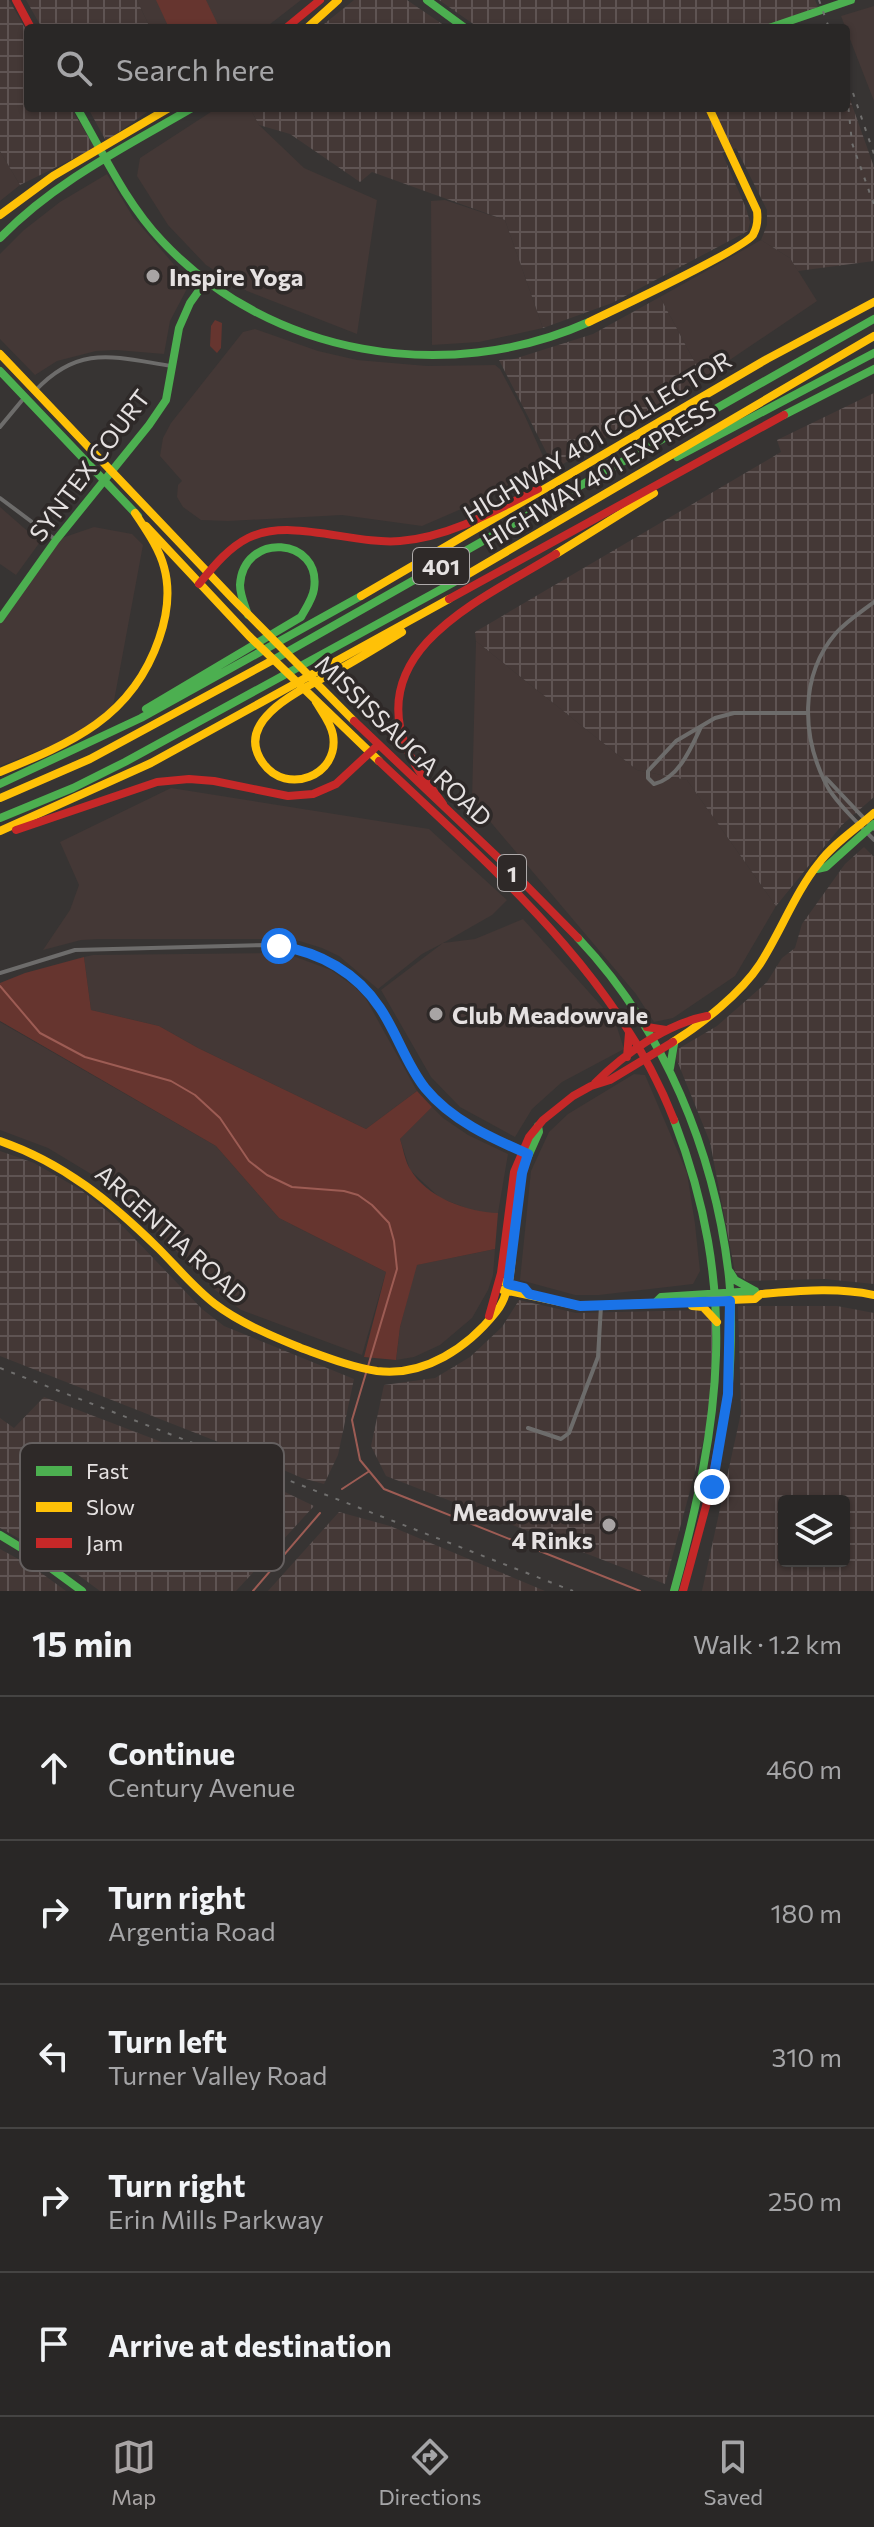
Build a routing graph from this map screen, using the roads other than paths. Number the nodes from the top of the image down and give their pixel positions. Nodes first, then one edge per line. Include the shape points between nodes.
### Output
1 (16, 0) edge
2 (320, 0) edge
3 (338, 0) edge
4 (427, 0) edge
5 (851, 0) edge
6 (29, 24) edge
7 (291, 24) edge
8 (311, 24) edge
9 (460, 24) edge
10 (781, 24) edge
11 (79, 112) edge
12 (162, 112) edge
13 (185, 112) edge
14 (711, 112) edge
15 (101, 148) junction
16 (107, 159) junction
17 (0, 215) edge
18 (0, 238) edge
19 (205, 282) junction
20 (874, 302) edge
21 (874, 319) edge
22 (874, 336) edge
23 (874, 353) edge
24 (0, 354) edge
25 (173, 366) junction
26 (874, 369) edge
27 (0, 371) edge
28 (35, 391) junction
29 (25, 397) junction
30 (787, 413) junction
31 (0, 427) edge
32 (610, 451) junction
33 (99, 467) junction
34 (603, 497) junction
35 (0, 498) edge
36 (135, 513) junction
37 (56, 540) junction
38 (207, 572) junction
39 (199, 584) junction
40 (463, 592) junction
41 (874, 602) edge
42 (248, 615) junction
43 (0, 619) edge
44 (316, 702) junction
45 (807, 713) junction
46 (701, 727) junction
47 (378, 745) junction
48 (83, 746) junction
49 (370, 753) junction
50 (0, 772) edge
51 (0, 784) edge
52 (0, 798) edge
53 (443, 804) junction
54 (874, 813) edge
55 (0, 818) edge
56 (868, 826) edge
57 (0, 833) edge
58 (874, 840) edge
59 (0, 973) edge
60 (707, 1016) junction
61 (647, 1027) junction
62 (670, 1030) junction
63 (629, 1031) junction
64 (655, 1039) junction
65 (675, 1042) junction
66 (639, 1049) junction
67 (661, 1050) junction
68 (627, 1057) junction
69 (645, 1059) junction
70 (670, 1068) junction
71 (629, 1069) junction
72 (654, 1077) junction
73 (595, 1083) junction
74 (0, 1141) edge
75 (524, 1152) junction
76 (726, 1265) junction
77 (503, 1286) junction
78 (758, 1292) junction
79 (874, 1295) edge
80 (730, 1296) junction
81 (716, 1297) junction
82 (656, 1302) junction
83 (681, 1304) junction
84 (601, 1306) junction
85 (717, 1322) junction
86 (528, 1428) dead end
87 (0, 1535) edge
88 (20, 1547) edge
89 (55, 1571) edge
90 (682, 1585) edge
91 (82, 1591) edge
92 (674, 1591) edge

1 - 6 main road
2 - 7 main road
3 - 8 main road
4 - 9 main road
5 - 10 main road
11 - 15 main road
12 - 15 main road
13 - 16 main road
14 - 19 main road via 755,205 755,232 627,304 551,337 459,355 369,350 287,329
15 - 16 main road
15 - 17 main road
16 - 18 main road via 41,198
16 - 19 main road via 144,220
19 - 25 main road, SYNTEX COURT via 184,313
20 - 32 main road, HIGHWAY 401 COLLECTOR / 401
21 - 52 main road, HIGHWAY 401 EXPRESS / 401 via 229,686 90,759
22 - 34 main road, HIGHWAY 401 EXPRESS / 401
23 - 34 main road
24 - 28 main road, MISSISSAUGA ROAD / 1
25 - 28 street via 115,357 82,359 59,369
25 - 37 main road, SYNTEX COURT via 166,400
26 - 30 main road, 401
27 - 29 main road, MISSISSAUGA ROAD / 1
28 - 33 main road, MISSISSAUGA ROAD / 1
29 - 31 street
29 - 33 main road, MISSISSAUGA ROAD / 1
30 - 40 main road, 401
30 - 53 main road via 453,618 425,641 403,675 399,722 410,755
32 - 38 main road via 499,509 433,535 381,542 272,529 252,534
32 - 48 main road, HIGHWAY 401 COLLECTOR / 401 via 414,567
33 - 36 main road, MISSISSAUGA ROAD / 1
33 - 38 main road, MISSISSAUGA ROAD / 1 via 120,480
34 - 55 main road, HIGHWAY 401 EXPRESS / 401 via 125,762
35 - 37 street
36 - 39 main road, MISSISSAUGA ROAD / 1
36 - 50 main road via 160,558 169,588 158,644 134,688 109,717
37 - 43 main road, SYNTEX COURT
38 - 39 main road
38 - 42 main road, MISSISSAUGA ROAD / 1
39 - 44 main road, MISSISSAUGA ROAD / 1
40 - 44 main road via 277,706 256,734 256,749 273,775 305,780 329,762 333,737
40 - 57 main road, 401 via 151,763
41 - 45 street via 828,646 813,675
42 - 47 main road, MISSISSAUGA ROAD / 1
42 - 48 main road via 240,583 250,558 276,545 303,554 315,570 317,587 301,617
44 - 49 main road, MISSISSAUGA ROAD / 1
45 - 46 street via 734,713
45 - 56 street via 810,744 828,787
46 - 46 street via 676,741 648,771 654,784 679,766
47 - 49 main road
47 - 53 main road, MISSISSAUGA ROAD / 1
48 - 51 main road, HIGHWAY 401 COLLECTOR / 401
49 - 57 main road via 336,784 313,794 288,796 189,779 157,782
49 - 63 main road, MISSISSAUGA ROAD / 1 via 545,924
53 - 61 main road, MISSISSAUGA ROAD / 1 via 586,946
54 - 56 main road, ARGENTIA ROAD
56 - 58 street
56 - 60 main road, ARGENTIA ROAD via 819,862 758,967
59 - 75 street via 90,949 279,946 314,954 363,987 424,1087 447,1110
60 - 62 main road, ARGENTIA ROAD
60 - 65 main road, ARGENTIA ROAD
61 - 62 main road
61 - 64 main road, MISSISSAUGA ROAD / 1
62 - 64 main road, ARGENTIA ROAD
63 - 66 main road, MISSISSAUGA ROAD / 1
63 - 68 main road
64 - 66 main road, ARGENTIA ROAD
64 - 67 main road, MISSISSAUGA ROAD / 1
65 - 67 main road, ARGENTIA ROAD
65 - 70 main road
66 - 68 main road, ARGENTIA ROAD
66 - 69 main road, MISSISSAUGA ROAD / 1
67 - 69 main road, ARGENTIA ROAD
67 - 70 main road, MISSISSAUGA ROAD / 1
68 - 73 main road, ARGENTIA ROAD
69 - 71 main road, ARGENTIA ROAD
69 - 72 main road, MISSISSAUGA ROAD / 1
70 - 76 main road, MISSISSAUGA ROAD / 1 via 707,1172
71 - 72 main road
71 - 73 main road, ARGENTIA ROAD
72 - 81 main road, MISSISSAUGA ROAD / 1 via 698,1185
73 - 75 main road, ARGENTIA ROAD via 533,1129
74 - 77 main road, ARGENTIA ROAD via 67,1170 113,1203 232,1316 359,1368 409,1370 442,1358 471,1339
75 - 77 main road, ARGENTIA ROAD
76 - 78 main road via 735,1280
76 - 80 main road, MISSISSAUGA ROAD / 1
77 - 84 main road via 570,1305
78 - 79 main road via 838,1290
78 - 80 main road via 755,1299
80 - 81 main road
80 - 90 main road, 1 via 729,1381 721,1440
81 - 82 main road via 661,1297
81 - 83 main road
81 - 85 main road, 1
82 - 83 main road
82 - 84 main road
83 - 85 main road via 703,1307
84 - 86 street via 598,1357 569,1433 561,1439
85 - 90 main road, 1 via 710,1439
87 - 88 main road
89 - 91 main road
90 - 92 main road, 1

